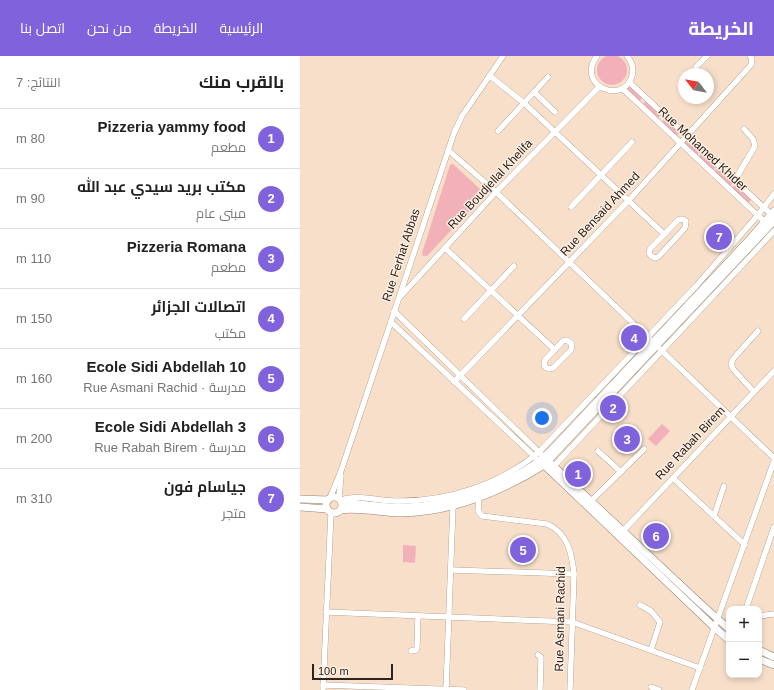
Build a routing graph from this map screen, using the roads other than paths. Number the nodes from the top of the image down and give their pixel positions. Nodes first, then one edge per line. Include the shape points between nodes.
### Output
1 (503, 56) edge
2 (597, 56) edge
3 (635, 56) edge
4 (707, 56) edge
5 (750, 56) edge
6 (629, 58) edge
7 (696, 67) dead end
8 (490, 76) junction
9 (548, 77) dead end
10 (629, 82) junction
11 (599, 86) junction
12 (623, 89) junction
13 (534, 92) junction
14 (524, 103) junction
15 (555, 112) dead end
16 (744, 129) dead end
17 (498, 131) dead end
18 (555, 131) junction
19 (688, 136) junction
20 (632, 142) dead end
21 (681, 143) junction
22 (448, 150) junction
23 (602, 175) junction
24 (735, 180) junction
25 (496, 192) junction
26 (774, 194) edge
27 (629, 200) junction
28 (571, 207) dead end
29 (764, 208) junction
30 (758, 215) junction
31 (772, 222) edge
32 (664, 234) junction
33 (445, 248) junction
34 (569, 263) junction
35 (514, 266) dead end
36 (491, 290) junction
37 (398, 299) junction
38 (394, 311) junction
39 (519, 316) junction
40 (464, 319) dead end
41 (391, 322) junction
42 (758, 331) dead end
43 (655, 343) junction
44 (555, 350) junction
45 (774, 371) edge
46 (461, 376) junction
47 (454, 382) junction
48 (754, 392) junction
49 (731, 417) junction
50 (644, 449) dead end
51 (598, 451) dead end
52 (774, 458) edge
53 (543, 459) junction
54 (774, 461) edge
55 (341, 471) junction
56 (621, 472) junction
57 (673, 478) junction
58 (724, 486) dead end
59 (479, 498) junction
60 (300, 499) edge
61 (329, 499) junction
62 (340, 500) junction
63 (592, 500) junction
64 (300, 506) edge
65 (453, 506) junction
66 (341, 510) junction
67 (329, 511) junction
68 (714, 516) junction
69 (774, 527) edge
70 (622, 531) junction
71 (744, 545) junction
72 (774, 547) edge
73 (767, 548) junction
74 (452, 570) junction
75 (574, 574) junction
76 (640, 605) dead end
77 (747, 606) edge
78 (326, 612) junction
79 (774, 614) edge
80 (418, 616) junction
81 (762, 616) edge
82 (449, 618) junction
83 (718, 620) junction
84 (572, 622) junction
85 (726, 627) edge
86 (715, 628) junction
87 (726, 637) edge
88 (651, 650) junction
89 (412, 651) dead end
90 (762, 651) edge
91 (538, 655) dead end
92 (774, 657) edge
93 (762, 660) edge
94 (774, 665) edge
95 (700, 668) junction
96 (323, 687) edge
97 (652, 687) dead end
98 (446, 689) edge
99 (464, 690) edge
100 (540, 690) edge
101 (570, 690) edge
102 (658, 690) edge
103 (692, 690) edge

1 - 8 street, Rue Ferhat Abbas
2 - 11 street via 591,72
3 - 6 street
4 - 7 street
5 - 19 street, Rue Bensaid Ahmed via 750,67
6 - 10 street via 633,71
8 - 14 street
8 - 22 street, Rue Ferhat Abbas via 462,116
9 - 13 street
10 - 12 street
10 - 19 street, Rue Mohamed Khider
11 - 12 street via 613,91
11 - 18 street, Rue Boudjellal Khelifa
12 - 21 street, Rue Mohamed Khider
13 - 14 street
13 - 15 street
14 - 17 street
14 - 18 street
16 - 24 street via 753,139 755,146
18 - 23 street
18 - 25 street, Rue Boudjellal Khelifa
19 - 21 street, Rue Bensaid Ahmed
19 - 24 street, Rue Mohamed Khider
20 - 23 street
21 - 27 street, Rue Bensaid Ahmed
21 - 30 street, Rue Mohamed Khider
22 - 25 street
22 - 37 street, Rue Ferhat Abbas
23 - 27 street
23 - 28 street
24 - 29 street, Rue Mohamed Khider
25 - 33 street, Rue Boudjellal Khelifa
25 - 34 street
26 - 29 street
27 - 32 street
27 - 34 street, Rue Bensaid Ahmed
29 - 30 street
29 - 31 street, Rue Mohamed Khider
30 - 31 street, Rue Mohamed Khider
30 - 43 street via 697,285
31 - 43 main road
32 - 32 street via 678,220 686,221 685,228 658,257 653,257 649,253 650,249
33 - 36 street
33 - 37 street, Rue Boudjellal Khelifa
34 - 39 street, Rue Bensaid Ahmed
34 - 43 street
35 - 36 street
36 - 39 street
36 - 40 street
37 - 38 street, Rue Ferhat Abbas
38 - 41 street, Rue Ferhat Abbas
38 - 46 street
39 - 44 street
39 - 46 street, Rue Bensaid Ahmed
41 - 47 street
41 - 55 street, Rue Ferhat Abbas
42 - 48 street via 731,364
43 - 49 street
43 - 53 main road
43 - 53 street
44 - 44 street via 565,340 572,344 571,350 553,368 547,369 544,362
45 - 48 street, Rue Rabah Birem
46 - 47 street, Rue Bensaid Ahmed
46 - 53 street
47 - 53 street
48 - 49 street, Rue Rabah Birem
49 - 52 street
49 - 57 street, Rue Rabah Birem
50 - 56 street
51 - 56 street
53 - 59 main road via 506,486
53 - 62 main road via 490,487 424,506 394,507
53 - 63 main road
53 - 86 main road
54 - 71 street
55 - 61 street, Rue Ferhat Abbas
55 - 62 street, Rue Ferhat Abbas
56 - 63 street
57 - 68 street
57 - 70 street, Rue Rabah Birem
58 - 68 street
59 - 65 main road
59 - 75 street, Rue Asmani Rachid via 478,511 482,516 554,527 570,548
60 - 61 main road
61 - 62 main road via 334,497
61 - 67 main road via 326,506
62 - 66 main road
63 - 70 main road
64 - 67 main road
65 - 66 main road via 404,513
65 - 74 street
66 - 67 main road via 336,513
67 - 78 street
68 - 71 street
69 - 73 street
70 - 83 main road
71 - 83 street
72 - 73 street
73 - 77 street
74 - 75 street via 495,569
74 - 82 street
75 - 84 street, Rue Asmani Rachid
76 - 88 street via 651,611 660,622
78 - 80 street
78 - 96 street
79 - 81 street
80 - 82 street
80 - 89 street via 417,648
82 - 84 street
82 - 98 street
83 - 85 main road
83 - 86 street
84 - 88 street
84 - 101 street, Rue Asmani Rachid
86 - 87 main road
86 - 95 street
88 - 95 street
90 - 92 main road
91 - 100 street via 541,657
93 - 94 main road
95 - 103 street
96 - 98 street
97 - 102 street
98 - 99 street

